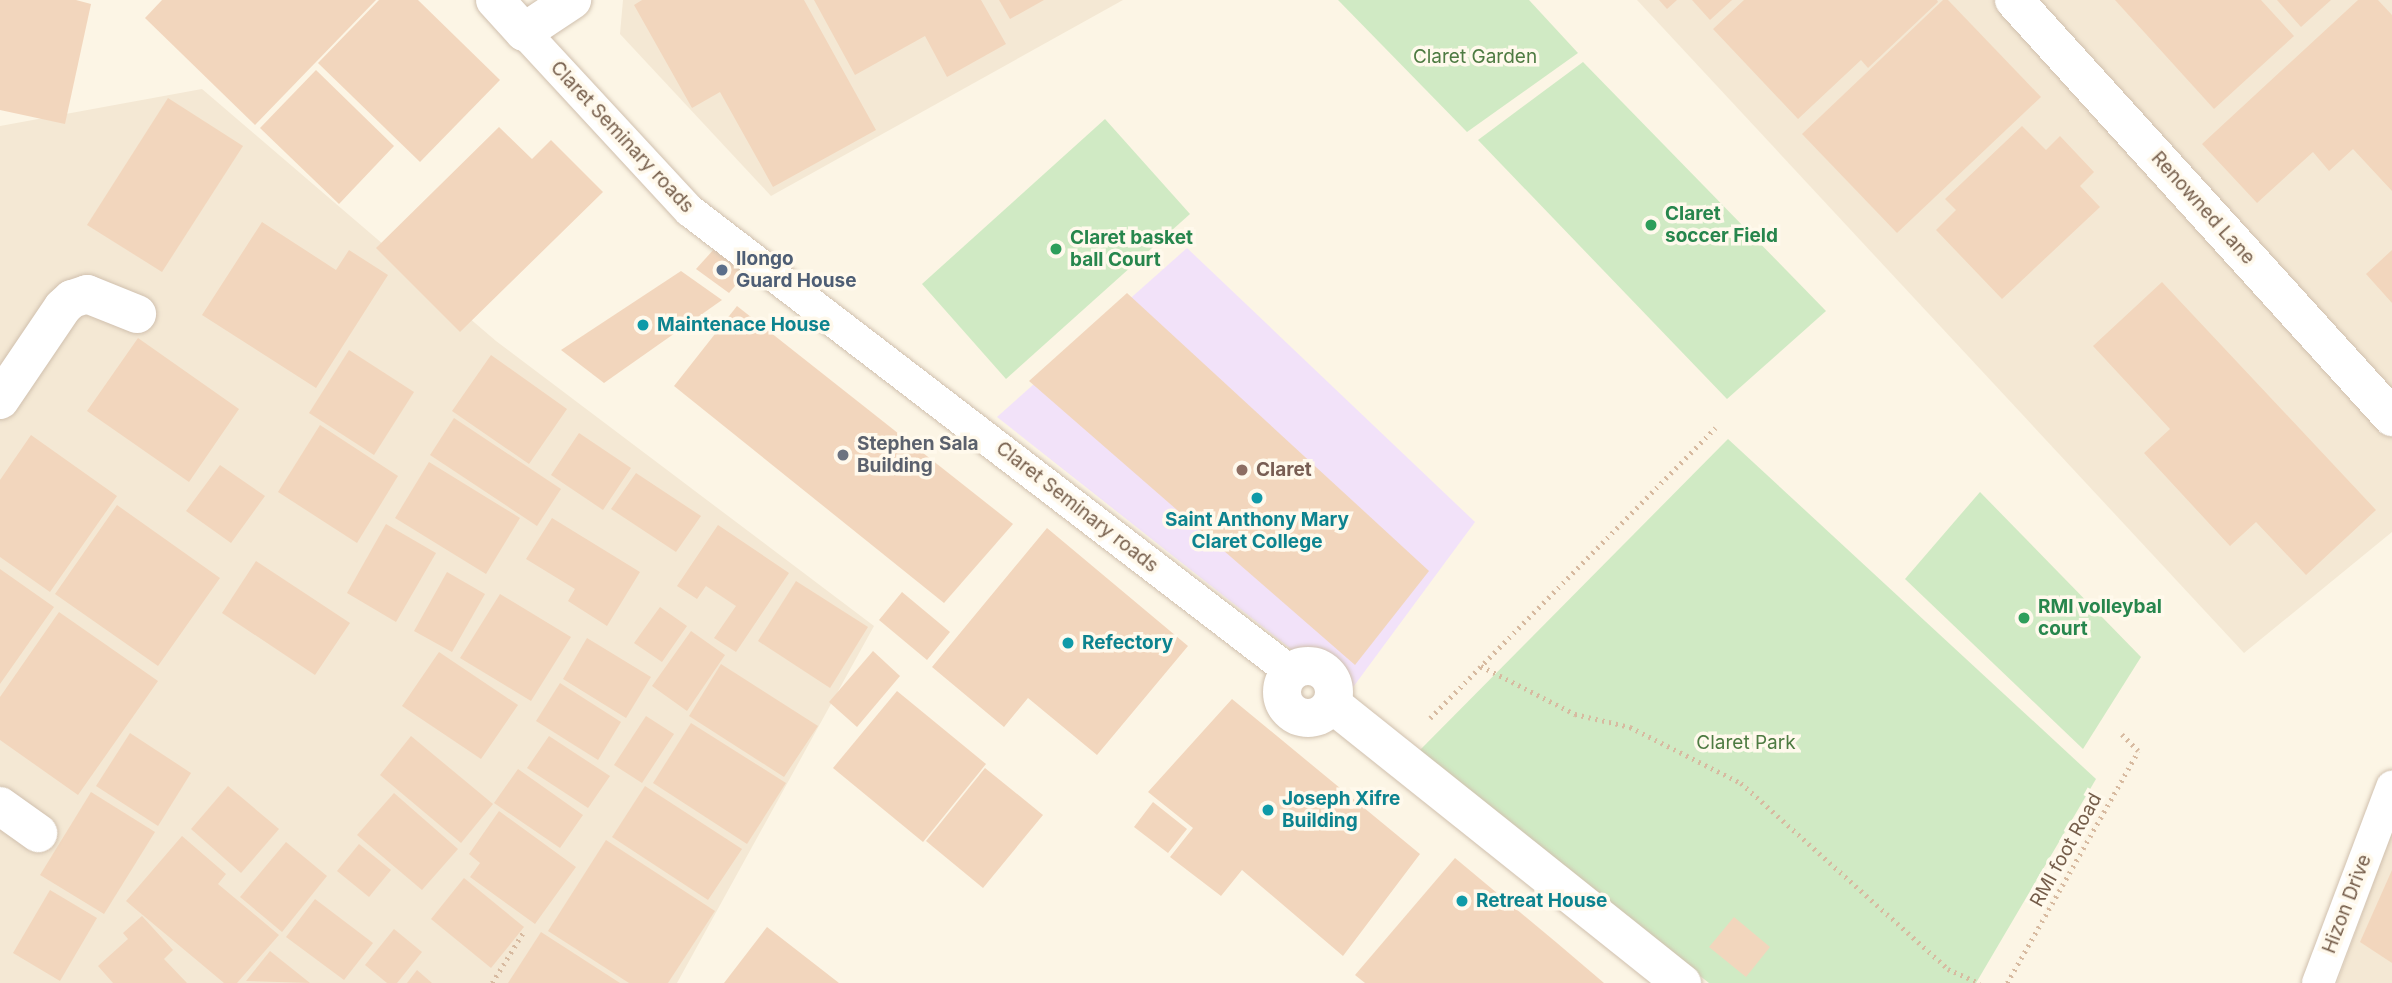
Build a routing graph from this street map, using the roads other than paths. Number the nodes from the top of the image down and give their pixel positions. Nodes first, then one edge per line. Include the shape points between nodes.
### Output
1 (495, 0) edge
2 (572, 0) edge
3 (2014, 0) edge
4 (524, 32) junction
5 (137, 314) dead end
6 (0, 400) edge
7 (2392, 417) edge
8 (1291, 672) joint
9 (2392, 786) edge
10 (0, 806) edge
11 (38, 833) dead end
12 (1682, 983) edge
13 (2318, 983) edge

1 - 4 street
2 - 4 street
3 - 7 street, Renowned Lane
4 - 8 lane, Claret Seminary roads via 690,211
5 - 6 street via 86,294 72,299
8 - 12 street via 1282,692 1284,704 1292,712 1314,718 1332,704
9 - 13 lane, Hizon Drive
10 - 11 street

